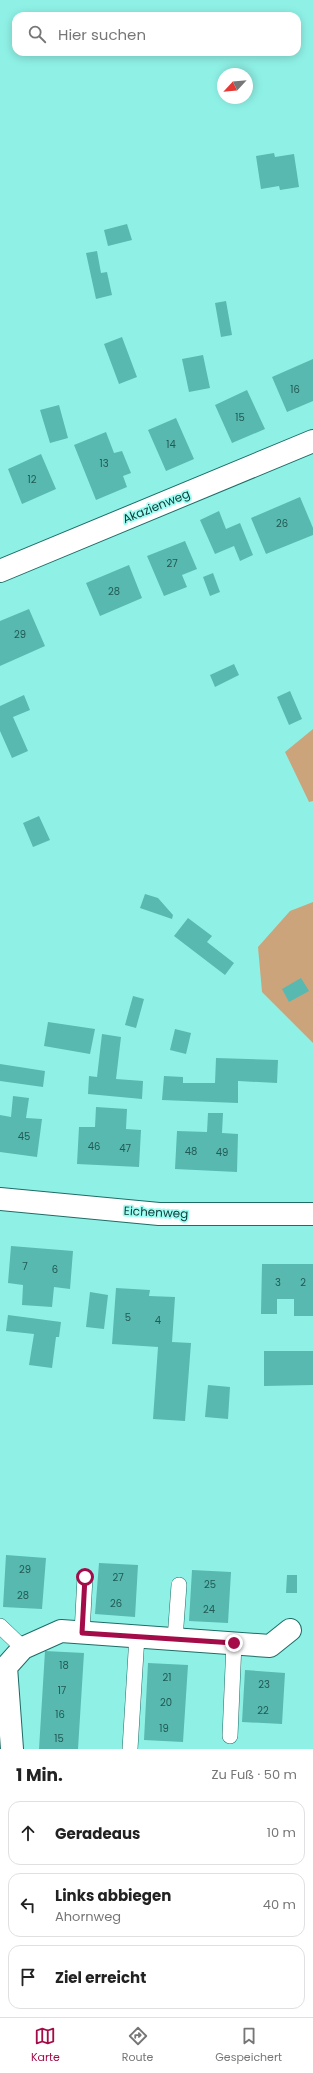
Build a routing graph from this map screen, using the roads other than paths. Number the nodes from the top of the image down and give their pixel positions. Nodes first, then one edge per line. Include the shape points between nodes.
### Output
1 (313, 441) edge
2 (0, 570) edge
3 (0, 1199) edge
4 (313, 1214) edge
5 (85, 1577) dead end
6 (179, 1585) dead end
7 (0, 1626) edge
8 (290, 1630) dead end
9 (82, 1633) junction
10 (137, 1636) junction
11 (175, 1639) junction
12 (234, 1643) junction
13 (23, 1648) junction
14 (230, 1736) dead end
15 (12, 1749) edge
16 (130, 1749) edge

1 - 2 street, Akazienweg
3 - 4 street, Eichenweg via 159,1214
5 - 9 lane
6 - 11 lane
7 - 13 lane
8 - 12 street via 270,1646
9 - 10 street
9 - 13 street via 61,1631
10 - 11 street
10 - 16 lane
11 - 12 street
12 - 14 lane
13 - 15 street via 6,1667

